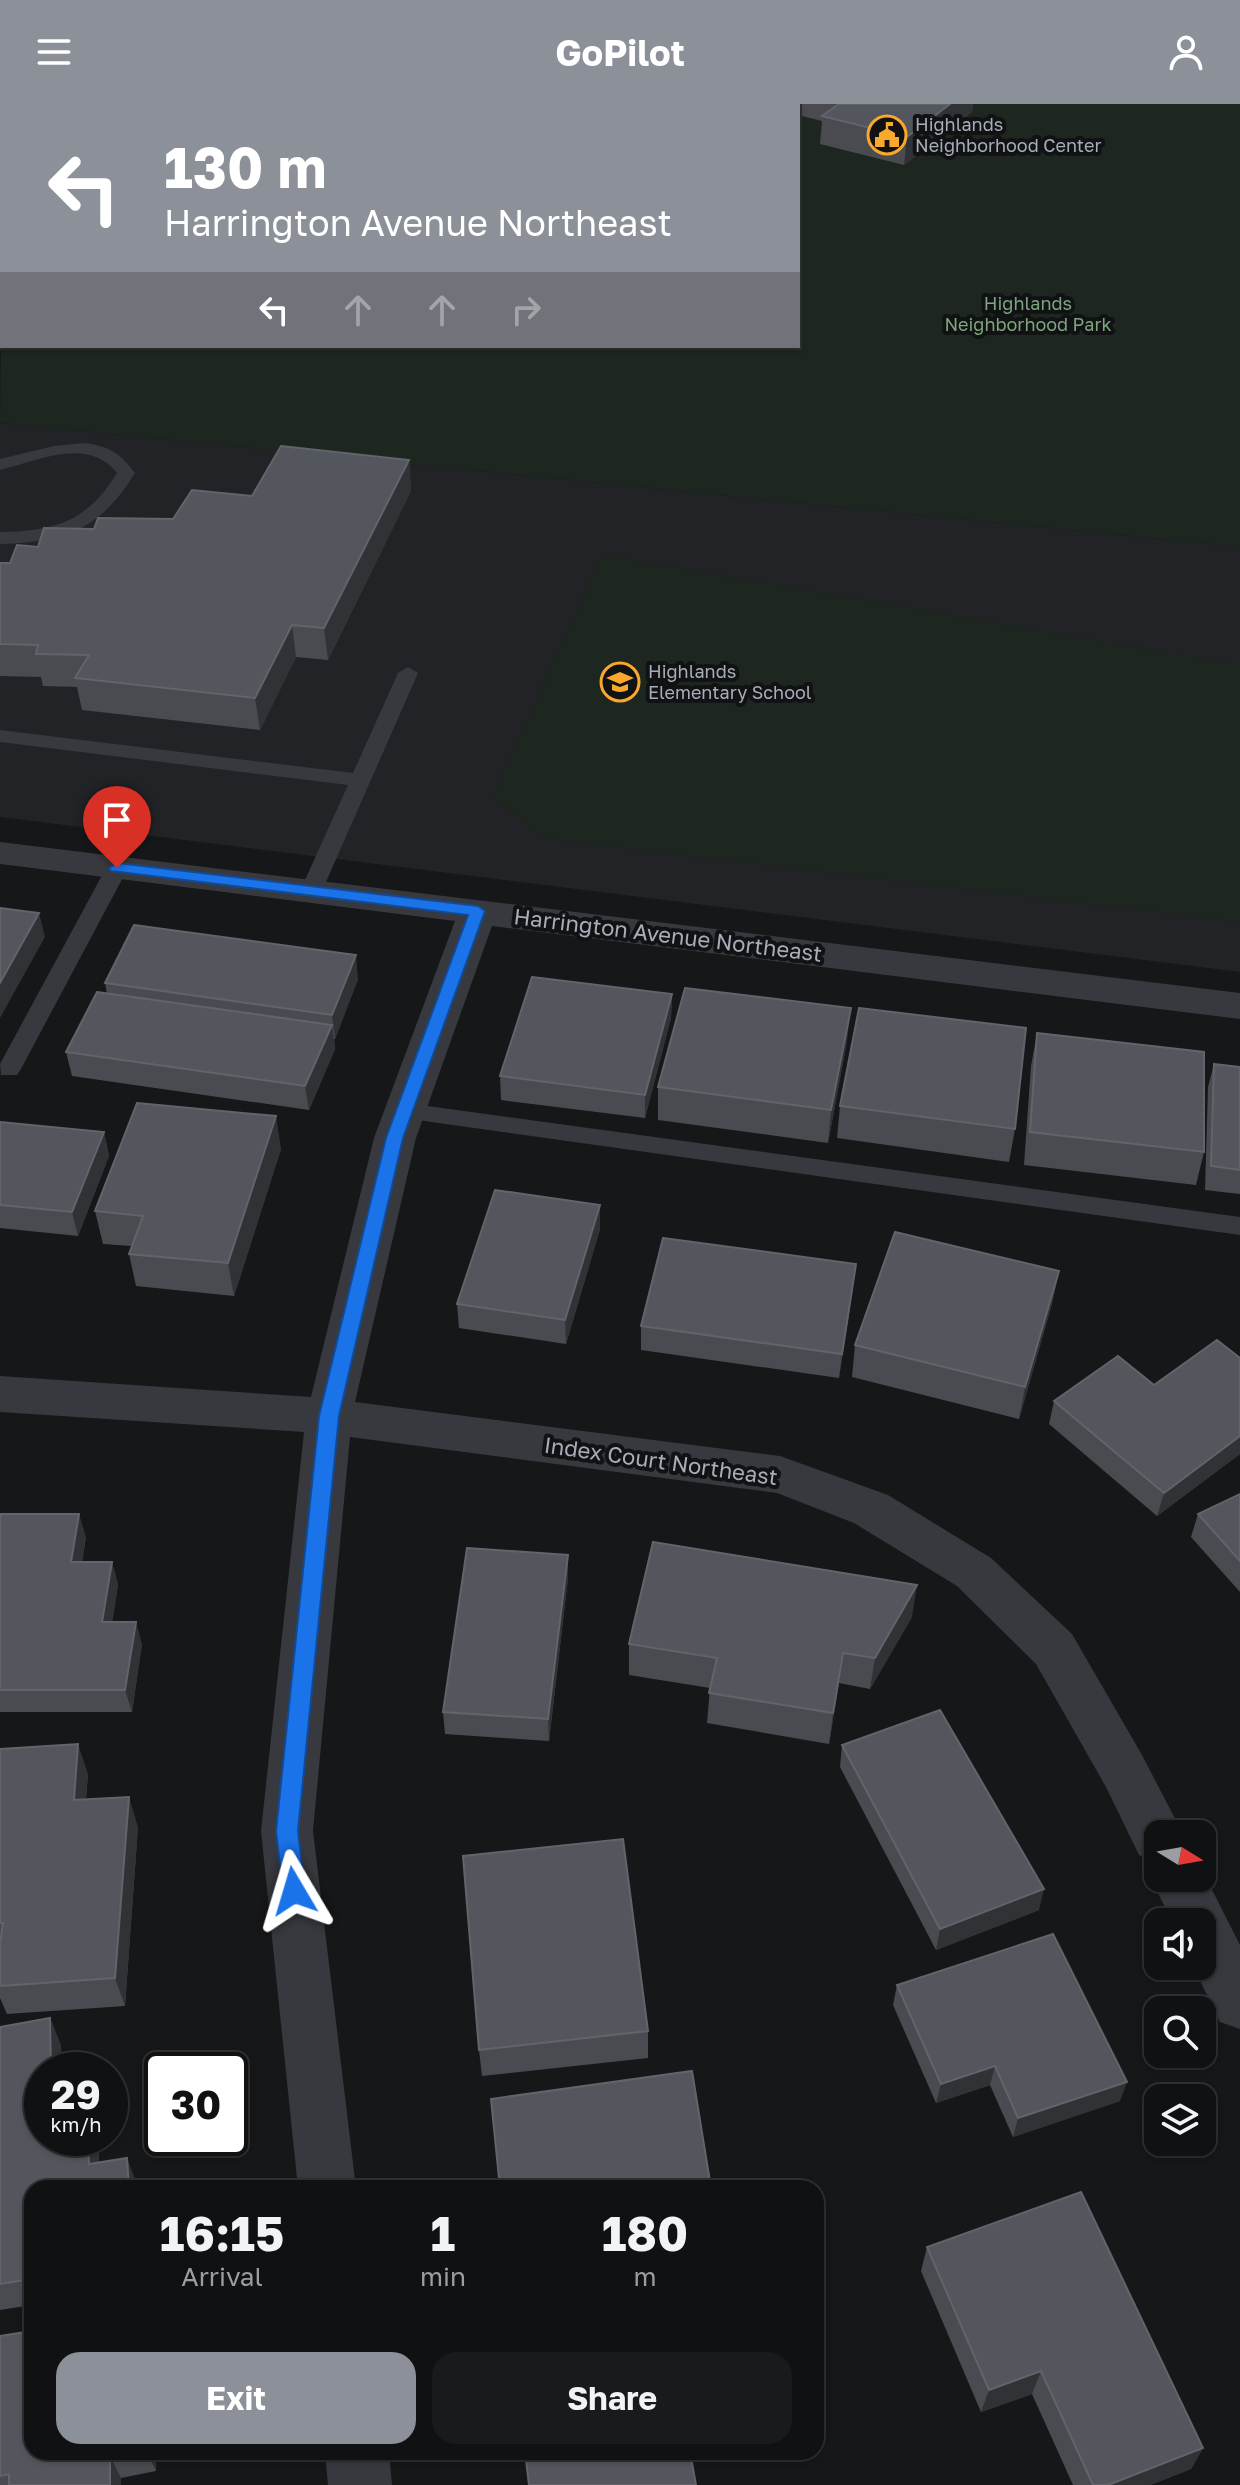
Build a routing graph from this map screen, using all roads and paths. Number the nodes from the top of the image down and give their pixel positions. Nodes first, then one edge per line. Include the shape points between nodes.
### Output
1 (0, 465) edge
2 (0, 538) edge
3 (408, 673) dead end
4 (0, 736) edge
5 (360, 780) junction
6 (0, 853) edge
7 (117, 868) junction
8 (311, 891) junction
9 (478, 911) junction
10 (1240, 1006) edge
11 (9, 1069) dead end
12 (405, 1111) junction
13 (1240, 1226) edge
14 (0, 1394) edge
15 (329, 1416) junction
16 (1149, 1820) edge
17 (1216, 1954) edge
18 (1240, 2003) edge
19 (326, 2180) edge
20 (358, 2460) edge
21 (360, 2485) edge

1 - 2 lane via 77,449 109,454 126,473 96,515 57,534
3 - 5 lane
4 - 5 lane
5 - 8 lane
6 - 7 street, Harrington Avenue Northeast
7 - 8 street, Harrington Avenue Northeast
7 - 11 lane
8 - 9 street, Harrington Avenue Northeast
9 - 10 street, Harrington Avenue Northeast
9 - 12 street
12 - 13 lane
12 - 15 street
14 - 15 street, Index Court Northeast
15 - 16 street, Index Court Northeast via 780,1475 871,1509 974,1572 1054,1649
15 - 19 street via 287,1831
17 - 18 street
20 - 21 street

